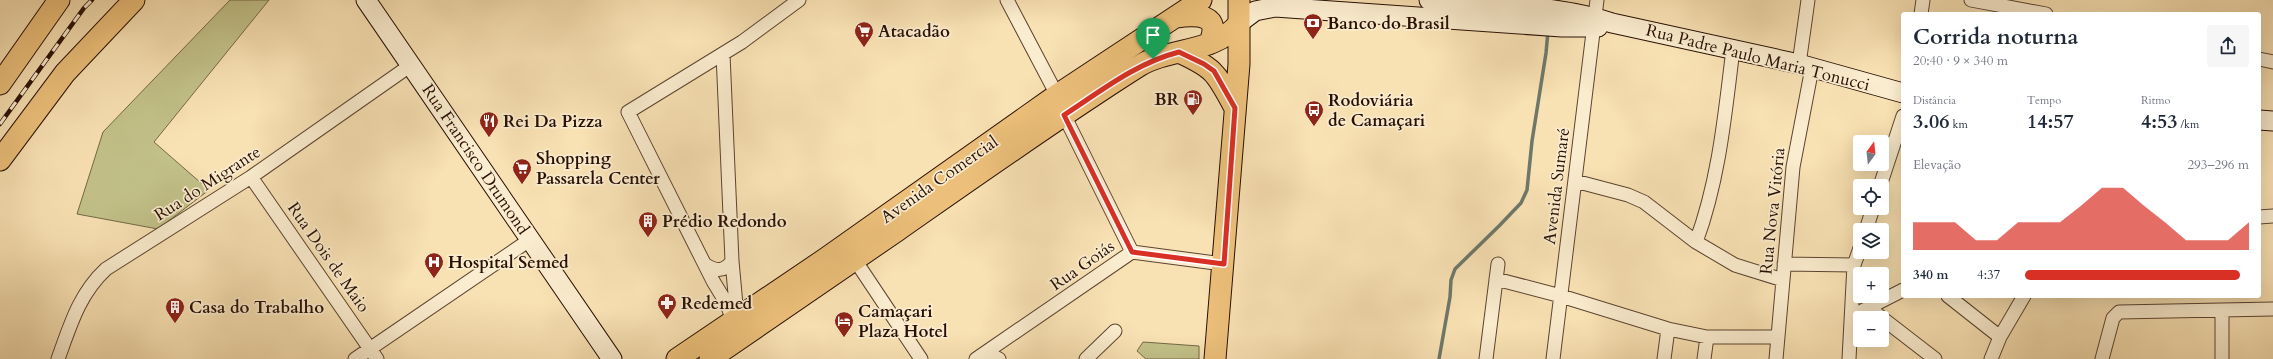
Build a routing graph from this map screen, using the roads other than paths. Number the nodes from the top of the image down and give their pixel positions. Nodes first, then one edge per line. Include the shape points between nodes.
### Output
1 (59, 0) edge
2 (134, 0) edge
3 (366, 0) edge
4 (799, 0) edge
5 (1007, 0) edge
6 (1201, 0) edge
7 (1240, 0) edge
8 (1429, 0) edge
9 (1808, 0) edge
10 (1923, 0) edge
11 (1971, 0) edge
12 (1493, 2) edge
13 (1921, 12) edge
14 (2035, 12) edge
15 (1175, 17) junction
16 (1538, 17) junction
17 (1600, 17) edge
18 (1487, 22) junction
19 (1239, 23) junction
20 (1209, 44) junction
21 (1733, 49) junction
22 (1179, 52) junction
23 (723, 54) junction
24 (2261, 59) edge
25 (2273, 62) edge
26 (411, 64) junction
27 (1806, 66) junction
28 (0, 84) edge
29 (1901, 92) edge
30 (1057, 95) junction
31 (1235, 108) junction
32 (1064, 115) junction
33 (2261, 120) edge
34 (2273, 121) edge
35 (1901, 122) edge
36 (0, 160) edge
37 (251, 177) junction
38 (1882, 179) edge
39 (1575, 181) junction
40 (2273, 216) edge
41 (2261, 217) edge
42 (531, 240) junction
43 (1696, 242) junction
44 (1132, 252) junction
45 (1856, 259) edge
46 (855, 260) junction
47 (732, 261) junction
48 (1224, 264) junction
49 (1498, 264) dead end
50 (1784, 264) junction
51 (706, 265) junction
52 (1854, 265) junction
53 (1496, 280) junction
54 (1783, 280) junction
55 (1901, 291) edge
56 (1561, 296) junction
57 (1951, 298) edge
58 (2023, 298) edge
59 (1869, 308) junction
60 (2273, 309) edge
61 (2222, 310) junction
62 (1853, 311) edge
63 (1862, 311) edge
64 (1853, 315) edge
65 (743, 319) junction
66 (1668, 329) junction
67 (1115, 331) dead end
68 (1707, 337) junction
69 (2000, 337) junction
70 (1778, 338) junction
71 (373, 354) edge
72 (981, 356) edge
73 (58, 359) edge
74 (355, 359) edge
75 (612, 359) edge
76 (677, 359) edge
77 (710, 359) edge
78 (921, 359) edge
79 (999, 359) edge
80 (1086, 359) edge
81 (1215, 359) edge
82 (1486, 359) edge
83 (1553, 359) edge
84 (1664, 359) edge
85 (1704, 359) edge
86 (1776, 359) edge
87 (1849, 359) edge
88 (1935, 359) edge
89 (1991, 359) edge
90 (2102, 359) edge
91 (2222, 359) edge

1 - 28 main road
2 - 36 main road via 65,73
3 - 26 street, Rua Francisco Drumond
4 - 23 street
5 - 30 street
6 - 15 main road, Avenida Comercial
7 - 19 main road
8 - 12 street, Rua Padre Paulo Maria Tonucci
9 - 27 street, Rua Nova Vitória
10 - 13 street
11 - 14 street
12 - 16 street, Rua Padre Paulo Maria Tonucci
12 - 18 street
15 - 20 main road via 1193,14 1208,19 1213,24 1214,35
15 - 30 main road, Avenida Comercial
16 - 17 street, Rua Padre Paulo Maria Tonucci via 1564,20
16 - 18 street, Rua Padre Paulo Maria Tonucci
17 - 21 street, Rua Padre Paulo Maria Tonucci
17 - 39 street, Avenida Sumaré
18 - 19 street, Rua Padre Paulo Maria Tonucci via 1275,7 1255,10
19 - 20 main road, Avenida Comercial via 1228,35
19 - 31 main road
20 - 22 main road, Avenida Comercial
21 - 27 street, Rua Padre Paulo Maria Tonucci
21 - 43 street via 1718,166
22 - 31 main road via 1214,71
22 - 32 main road, Avenida Comercial via 1141,65
23 - 47 street
23 - 51 street via 628,112
24 - 25 street
26 - 37 street, Rua do Migrante
26 - 42 street, Rua Francisco Drumond
27 - 29 street, Rua Padre Paulo Maria Tonucci
27 - 50 street, Rua Nova Vitória
30 - 65 main road, Avenida Comercial
31 - 48 main road
32 - 44 street
32 - 46 main road, Avenida Comercial
33 - 34 street
35 - 38 street
37 - 71 street, Rua Dois de Maio
37 - 73 street, Rua do Migrante via 115,263 96,279 77,306
39 - 43 street via 1628,195 1644,202
39 - 56 street, Avenida Sumaré
40 - 41 street
42 - 71 street
42 - 75 street, Rua Francisco Drumond
43 - 54 street via 1735,266
44 - 48 street, Rua Goiás
44 - 72 street, Rua Goiás
45 - 52 street
46 - 65 main road, Avenida Comercial
46 - 78 street
47 - 51 street via 721,270
47 - 65 street
48 - 81 main road
49 - 53 street
50 - 52 street
50 - 54 street, Rua Nova Vitória
51 - 65 street via 727,304
52 - 62 street
53 - 56 street
53 - 82 street
54 - 70 street, Rua Nova Vitória
55 - 59 street
56 - 66 street
56 - 83 street, Avenida Sumaré
57 - 69 street
58 - 69 street
59 - 63 street
59 - 88 street
60 - 61 street
61 - 90 street via 2119,312 2113,318
61 - 91 street
64 - 87 street
65 - 76 main road, Avenida Comercial
65 - 77 main road, Avenida Comercial
66 - 68 street
66 - 84 street
67 - 80 street
68 - 70 street
68 - 85 street
69 - 89 street
70 - 86 street, Rua Nova Vitória
71 - 74 street
72 - 79 street

